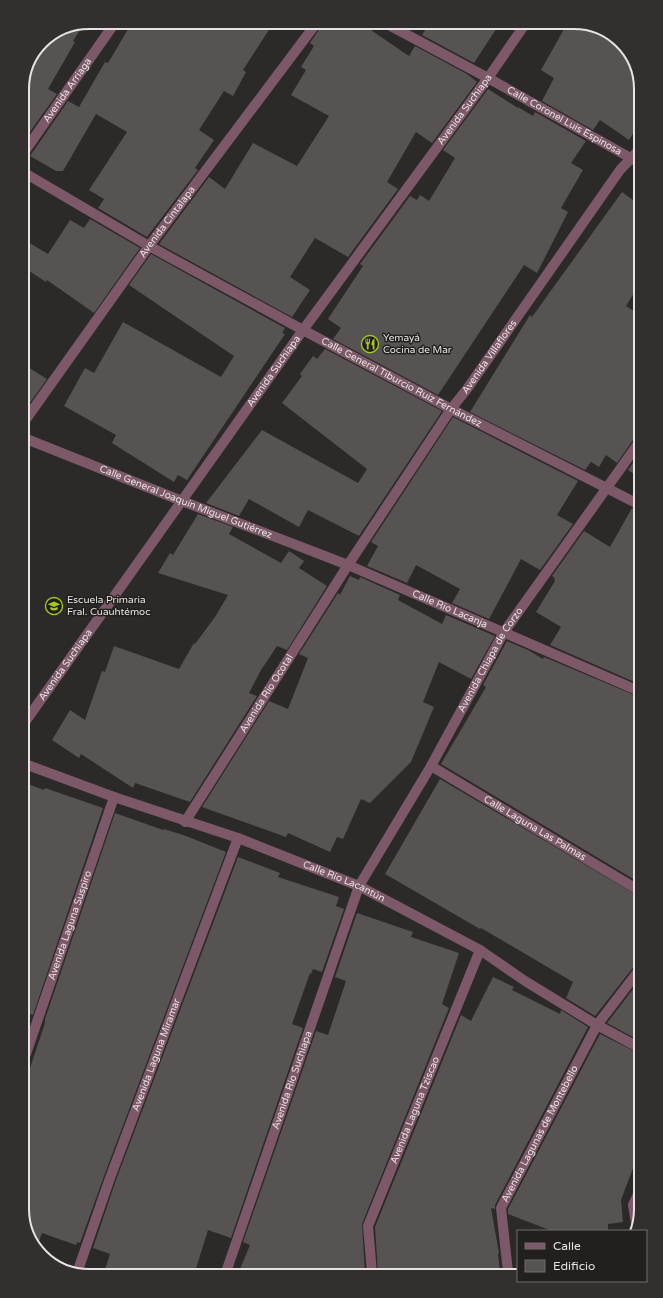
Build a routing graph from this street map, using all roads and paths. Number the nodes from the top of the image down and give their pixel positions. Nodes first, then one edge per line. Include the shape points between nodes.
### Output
1 (111, 29) edge
2 (312, 29) edge
3 (396, 29) edge
4 (522, 29) edge
5 (488, 78) junction
6 (29, 145) edge
7 (634, 157) edge
8 (634, 159) edge
9 (29, 176) edge
10 (148, 246) junction
11 (303, 330) junction
12 (451, 409) junction
13 (29, 415) edge
14 (29, 440) edge
15 (634, 450) edge
16 (606, 489) junction
17 (182, 501) junction
18 (634, 502) edge
19 (348, 565) junction
20 (504, 632) junction
21 (634, 689) edge
22 (29, 716) edge
23 (29, 765) edge
24 (430, 766) junction
25 (114, 797) junction
26 (185, 822) junction
27 (238, 838) junction
28 (359, 886) junction
29 (634, 887) edge
30 (480, 950) junction
31 (634, 977) edge
32 (597, 1025) junction
33 (29, 1045) edge
34 (634, 1045) edge
35 (80, 1268) edge
36 (227, 1269) edge
37 (372, 1269) edge
38 (508, 1269) edge

1 - 6 street, Avenida Arriaga
2 - 10 street, Avenida Cintalapa
3 - 5 street, Calle Coronel Luis Espinosa
4 - 5 street, Avenida Suchiapa
5 - 7 street, Calle Coronel Luis Espinosa
5 - 11 street, Avenida Suchiapa
8 - 12 street, Avenida Villaflores via 620,170
9 - 10 street, Calle General Tiburcio Ruiz Fernández
10 - 11 street, Calle General Tiburcio Ruiz Fernández
10 - 13 street, Avenida Cintalapa
11 - 12 street, Calle General Tiburcio Ruiz Fernández
11 - 17 street, Avenida Suchiapa
12 - 16 street, Calle General Tiburcio Ruiz Fernández
12 - 19 street, Avenida Villaflores
14 - 17 street, Calle General Joaquín Miguel Gutiérrez
15 - 16 street, Avenida Chiapa de Corzo
16 - 18 street, Calle General Tiburcio Ruiz Fernández
16 - 20 street, Avenida Chiapa de Corzo
17 - 19 street, Calle General Joaquín Miguel Gutiérrez
17 - 22 street, Avenida Suchiapa
19 - 20 street, Calle Río Lacanja
19 - 26 street, Avenida Río Ocotal
20 - 21 street, Calle Río Lacanja
20 - 24 street, Avenida Chiapa de Corzo
23 - 25 street, Calle Río Lacantún
24 - 28 street, Avenida Chiapa de Corzo
24 - 29 street, Calle Laguna Las Palmas
25 - 26 street, Calle Río Lacantún
25 - 33 street, Avenida Laguna Suspiro
26 - 27 street, Calle Río Lacantún
27 - 28 street, Calle Río Lacantún
27 - 35 street, Avenida Laguna Miramar via 110,1178
28 - 30 street, Calle Río Lacantún
28 - 36 street, Avenida Río Suchiapa
30 - 32 street, Calle Río Lacantún
30 - 37 street, Avenida Laguna Tziscao via 368,1226
31 - 32 street, Avenida Lagunas de Montebello
32 - 34 street, Calle Río Lacantún
32 - 38 street, Avenida Lagunas de Montebello via 501,1208

